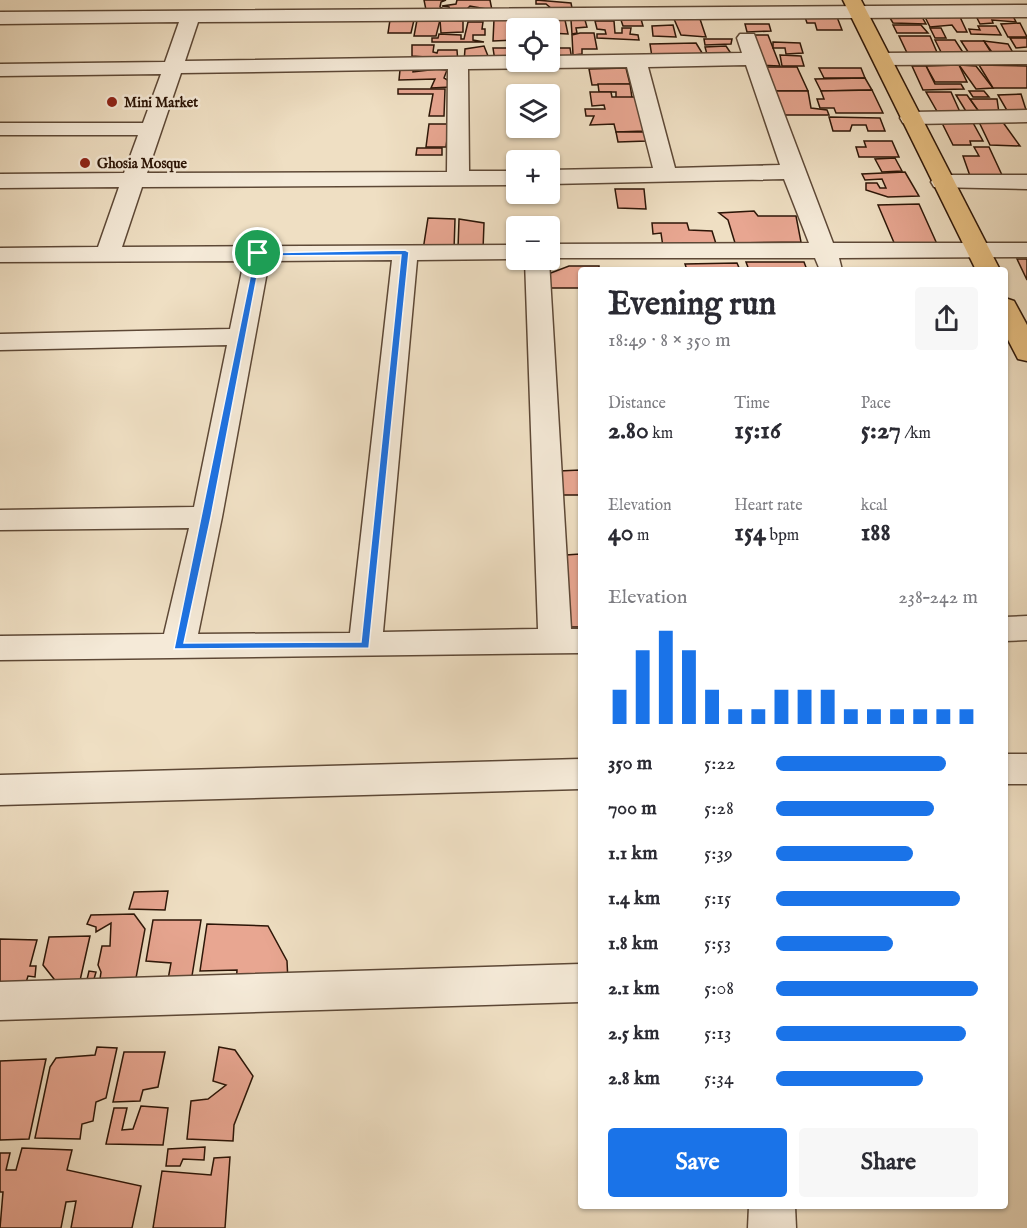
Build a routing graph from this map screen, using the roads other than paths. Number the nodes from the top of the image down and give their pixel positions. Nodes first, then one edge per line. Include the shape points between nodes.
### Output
1 (509, 7) edge
2 (626, 7) edge
3 (855, 7) edge
4 (399, 8) edge
5 (1027, 11) edge
6 (739, 13) junction
7 (191, 16) junction
8 (0, 18) edge
9 (1027, 58) edge
10 (754, 59) junction
11 (884, 59) junction
12 (636, 60) junction
13 (458, 63) junction
14 (173, 69) junction
15 (0, 70) edge
16 (1027, 116) edge
17 (911, 118) junction
18 (0, 129) edge
19 (152, 129) junction
20 (793, 172) junction
21 (666, 175) junction
22 (506, 177) edge
23 (560, 177) edge
24 (458, 178) junction
25 (134, 180) junction
26 (0, 181) edge
27 (942, 182) junction
28 (1027, 182) edge
29 (1027, 250) edge
30 (405, 252) junction
31 (506, 252) edge
32 (258, 253) junction
33 (560, 253) edge
34 (0, 255) edge
35 (107, 255) junction
36 (679, 260) edge
37 (828, 260) edge
38 (984, 260) edge
39 (538, 270) edge
40 (1008, 312) edge
41 (243, 337) junction
42 (0, 342) edge
43 (1027, 353) edge
44 (207, 517) junction
45 (0, 520) edge
46 (1027, 628) edge
47 (1008, 629) edge
48 (568, 641) edge
49 (365, 645) junction
50 (178, 647) junction
51 (0, 648) edge
52 (1008, 769) edge
53 (1027, 769) edge
54 (578, 774) edge
55 (0, 790) edge
56 (578, 983) edge
57 (0, 1001) edge
58 (772, 1209) edge
59 (772, 1228) edge

1 - 2 street
1 - 4 street
2 - 6 street
3 - 5 street
3 - 6 street
3 - 11 main road
4 - 7 street
6 - 10 street
7 - 8 street
7 - 14 street
9 - 11 street
10 - 12 street
10 - 20 street
11 - 17 main road
12 - 13 street
12 - 21 street
13 - 14 street
13 - 24 street
14 - 15 street
14 - 19 street
16 - 17 street
17 - 27 main road
18 - 19 street
19 - 25 street
20 - 21 street
20 - 37 street
21 - 23 street
22 - 24 street
24 - 25 street
25 - 26 street
25 - 35 street
27 - 28 street
27 - 38 main road
29 - 38 street
30 - 31 street
30 - 32 street
30 - 49 street
32 - 35 street
32 - 41 street
33 - 36 street
34 - 35 street
36 - 37 street
37 - 38 street
39 - 48 street
40 - 43 main road
41 - 42 street
41 - 44 street
44 - 45 street
44 - 50 street
46 - 47 street
48 - 49 street
49 - 50 street
50 - 51 street
52 - 53 street
54 - 55 street
56 - 57 street
58 - 59 street

